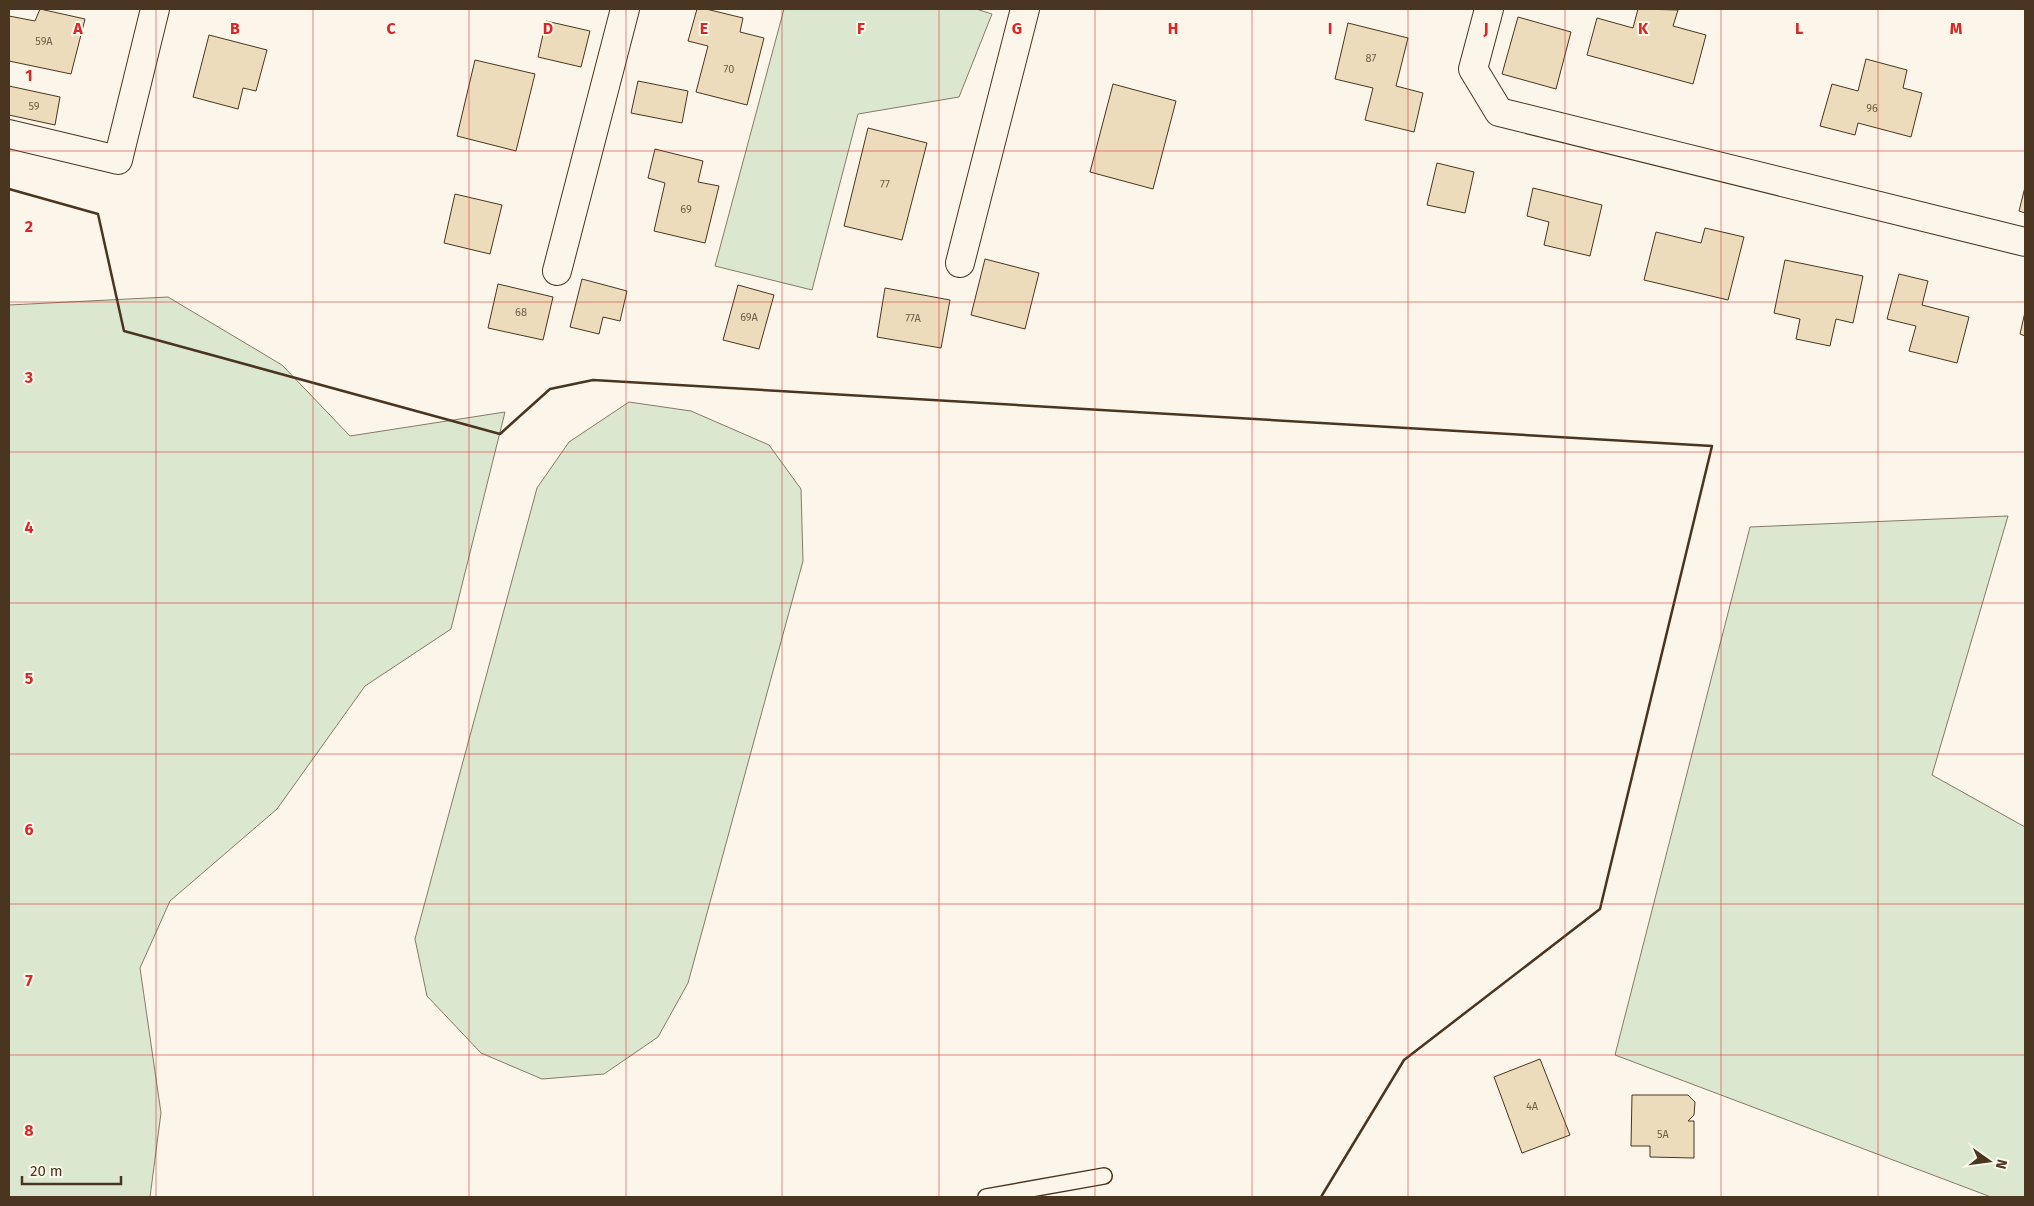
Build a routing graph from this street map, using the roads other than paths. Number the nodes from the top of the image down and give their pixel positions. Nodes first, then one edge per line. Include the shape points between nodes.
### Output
1 (155, 9) edge
2 (625, 9) edge
3 (1025, 9) edge
4 (1490, 9) edge
5 (9, 134) edge
6 (2025, 242) edge
7 (960, 263) dead end
8 (557, 271) dead end
9 (1104, 1176) dead end
10 (986, 1197) edge

1 - 5 street via 118,160
2 - 8 street
3 - 7 street
4 - 6 street via 1473,69 1499,112
9 - 10 lane

